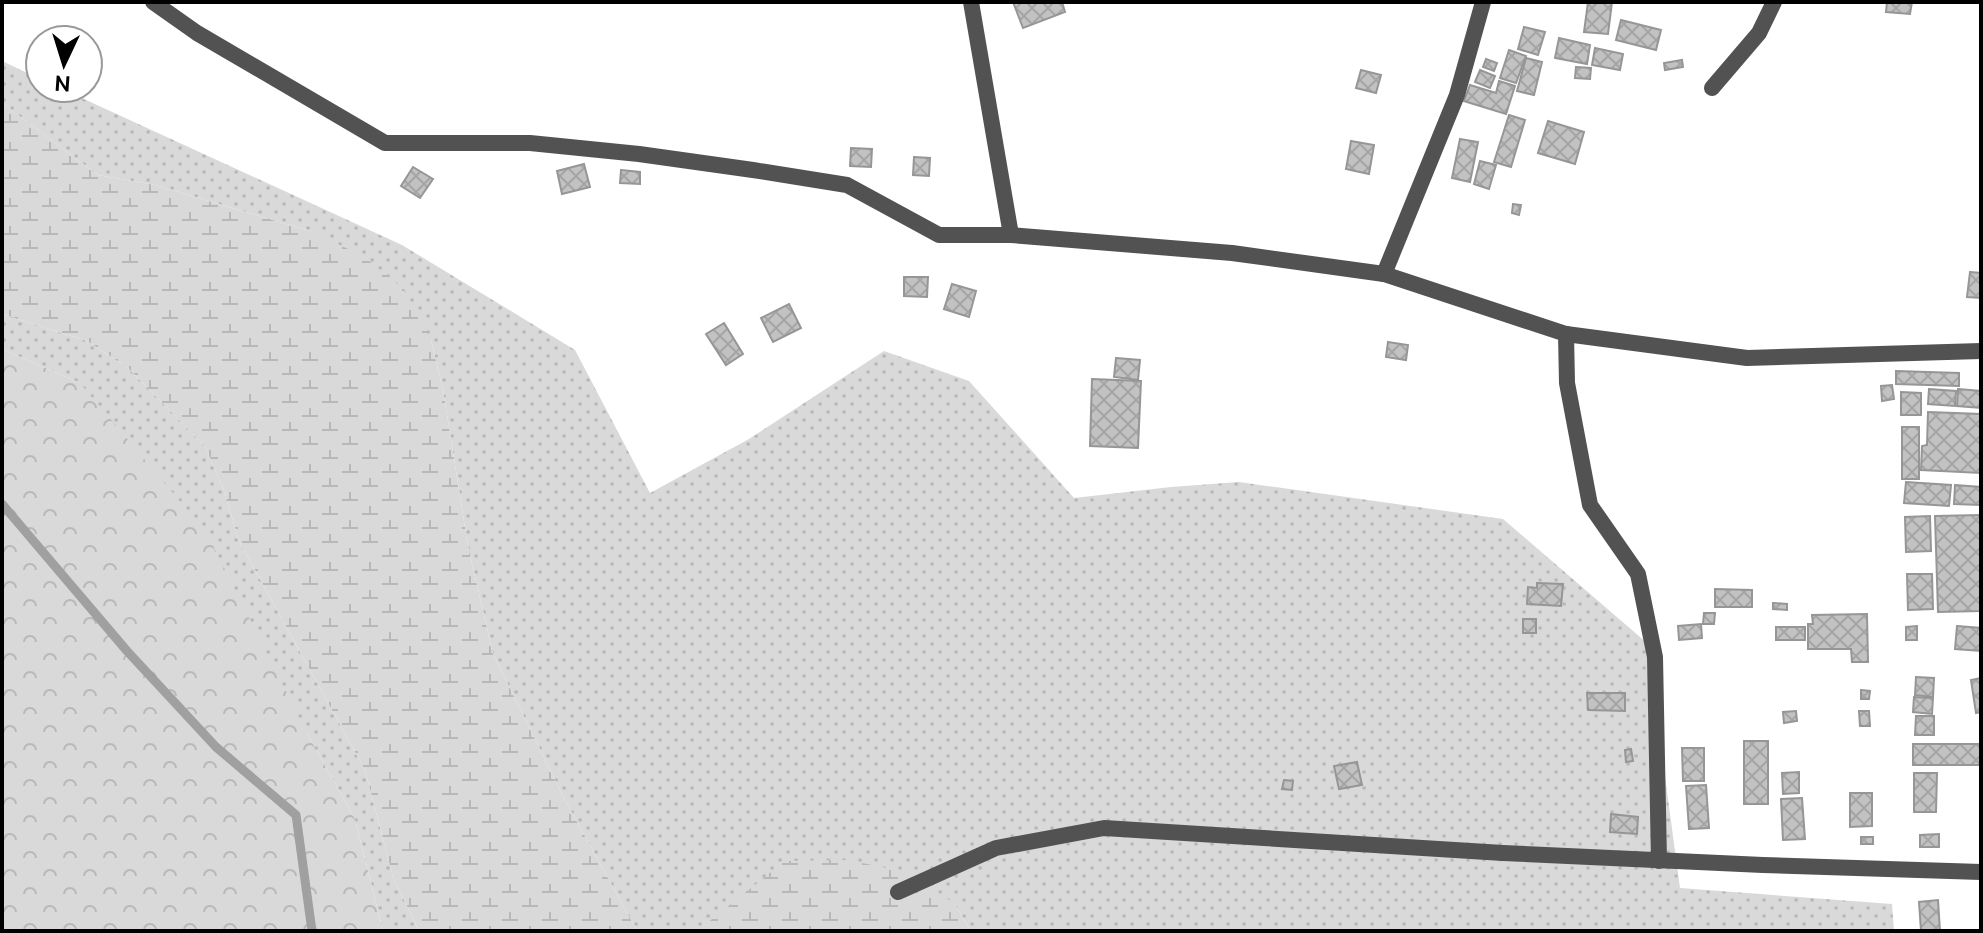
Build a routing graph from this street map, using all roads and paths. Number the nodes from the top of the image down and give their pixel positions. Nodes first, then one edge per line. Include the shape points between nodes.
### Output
1 (153, 2) edge
2 (971, 2) edge
3 (1483, 2) edge
4 (1774, 2) edge
5 (1712, 88) dead end
6 (1011, 235) junction
7 (1384, 274) junction
8 (1566, 334) junction
9 (1981, 351) edge
10 (1659, 861) junction
11 (1981, 872) edge
12 (898, 892) dead end

1 - 6 street via 385,143 530,143 753,170 847,185 939,235
2 - 6 street
3 - 7 street via 1457,95
4 - 5 street via 1759,33
6 - 7 street via 1232,253
7 - 8 street
8 - 9 street via 1747,358
8 - 10 street via 1567,383 1590,505 1638,574 1655,657
10 - 11 street
10 - 12 street via 1104,828 996,848

